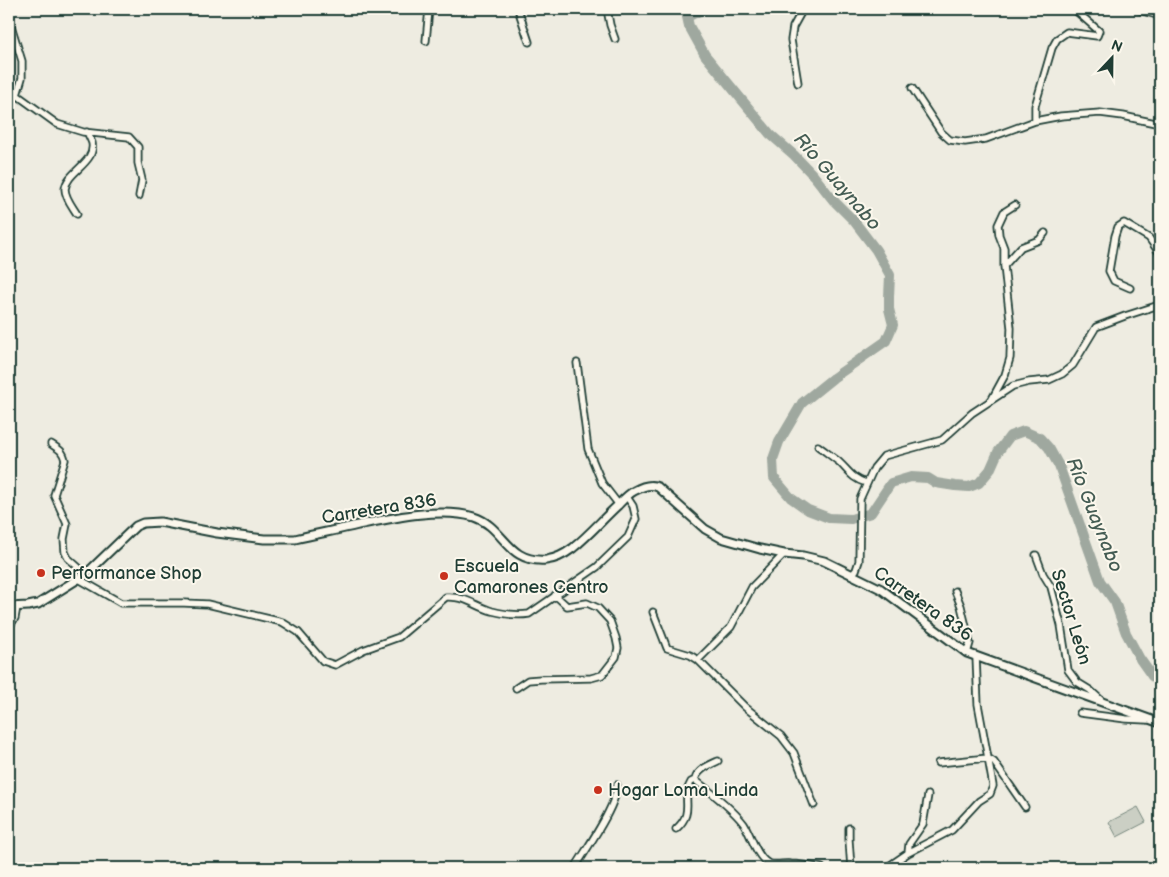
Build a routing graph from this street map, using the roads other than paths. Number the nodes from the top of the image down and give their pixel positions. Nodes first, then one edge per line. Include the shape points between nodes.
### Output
1 (429, 9) edge
2 (518, 9) edge
3 (607, 9) edge
4 (802, 9) edge
5 (1076, 9) edge
6 (1136, 9) edge
7 (1160, 16) edge
8 (9, 19) edge
9 (616, 39) dead end
10 (426, 41) dead end
11 (529, 42) dead end
12 (798, 83) dead end
13 (912, 88) dead end
14 (17, 95) junction
15 (9, 103) edge
16 (1035, 121) junction
17 (1160, 124) edge
18 (87, 132) junction
19 (139, 196) dead end
20 (1015, 205) dead end
21 (77, 214) dead end
22 (1045, 233) dead end
23 (1160, 254) edge
24 (1004, 266) junction
25 (1130, 288) dead end
26 (1160, 304) edge
27 (577, 362) dead end
28 (991, 401) junction
29 (51, 444) dead end
30 (818, 446) dead end
31 (866, 483) junction
32 (627, 497) junction
33 (619, 504) junction
34 (784, 554) junction
35 (1036, 555) dead end
36 (86, 574) junction
37 (852, 575) junction
38 (80, 579) junction
39 (956, 591) dead end
40 (555, 595) junction
41 (13, 607) edge
42 (653, 612) dead end
43 (9, 627) edge
44 (967, 653) junction
45 (976, 657) junction
46 (698, 660) junction
47 (516, 688) dead end
48 (1105, 703) junction
49 (1080, 713) dead end
50 (1151, 720) junction
51 (1160, 723) edge
52 (988, 758) junction
53 (718, 761) dead end
54 (938, 763) dead end
55 (696, 780) junction
56 (617, 785) dead end
57 (928, 795) dead end
58 (814, 805) dead end
59 (1025, 807) dead end
60 (849, 828) dead end
61 (676, 829) dead end
62 (908, 853) junction
63 (574, 868) edge
64 (822, 868) edge
65 (851, 868) edge
66 (883, 868) edge

1 - 10 street
2 - 11 street
3 - 9 street
4 - 12 street via 792,27 790,40
5 - 16 street via 1099,31 1097,36 1067,32 1058,39 1052,48 1035,106
6 - 7 street
8 - 14 street via 22,61
13 - 16 street via 941,132 950,140 986,139
14 - 15 street
14 - 18 street via 56,124
16 - 17 street via 1100,113
18 - 19 street via 129,138 138,147 142,180
18 - 21 street via 92,143 89,157 68,180 65,190
20 - 24 street via 1004,212 998,225 1004,248
22 - 24 street via 1039,240 1021,248
23 - 25 street via 1149,238 1124,223 1118,227 1109,271 1114,281
24 - 28 street via 1011,328 1010,358 1005,376
26 - 28 street via 1096,327 1073,365 1062,374 1049,380 1013,386
27 - 33 street via 588,449 602,483
28 - 31 street via 942,440 884,456
29 - 36 street via 60,450 65,460 54,495 67,524 65,552
30 - 31 street via 847,472
31 - 37 street via 860,499 859,563
32 - 33 street, Carretera 836
32 - 34 street, Carretera 836 via 642,487 654,485 721,538
32 - 40 street via 636,519 628,537 597,566
33 - 36 street, Carretera 836 via 572,549 546,560 522,557 486,523 462,514 390,519 295,539 264,539 151,522 136,526
34 - 37 street, Carretera 836 via 824,561
34 - 46 street via 752,587 731,627
35 - 48 street, Sector León via 1051,587 1068,670 1077,682
36 - 38 street, Carretera 836
37 - 44 street, Carretera 836 via 881,589
38 - 40 street via 122,603 207,604 282,622 298,632 323,660 335,665 363,650 399,637 446,597 455,596 493,611 520,615 529,614
38 - 41 street, Carretera 836 via 38,604
39 - 44 street via 970,643
40 - 47 street via 567,606 587,603 598,608 610,621 618,648 616,657 602,675 528,680
41 - 43 street via 15,618
42 - 46 street via 667,648
44 - 45 street, Carretera 836
45 - 48 street, Carretera 836
45 - 52 street via 978,704
46 - 58 street via 745,707 768,724 794,753
48 - 50 street, Carretera 836
49 - 50 street
50 - 51 street, Carretera 836
52 - 54 street
52 - 59 street
52 - 62 street via 993,786 990,794 952,830
53 - 55 street via 707,766
55 - 61 street via 686,791 684,820
55 - 64 street via 738,818 762,858 773,864
56 - 63 street via 608,812
57 - 62 street via 923,824 909,844
60 - 65 street
62 - 66 street

